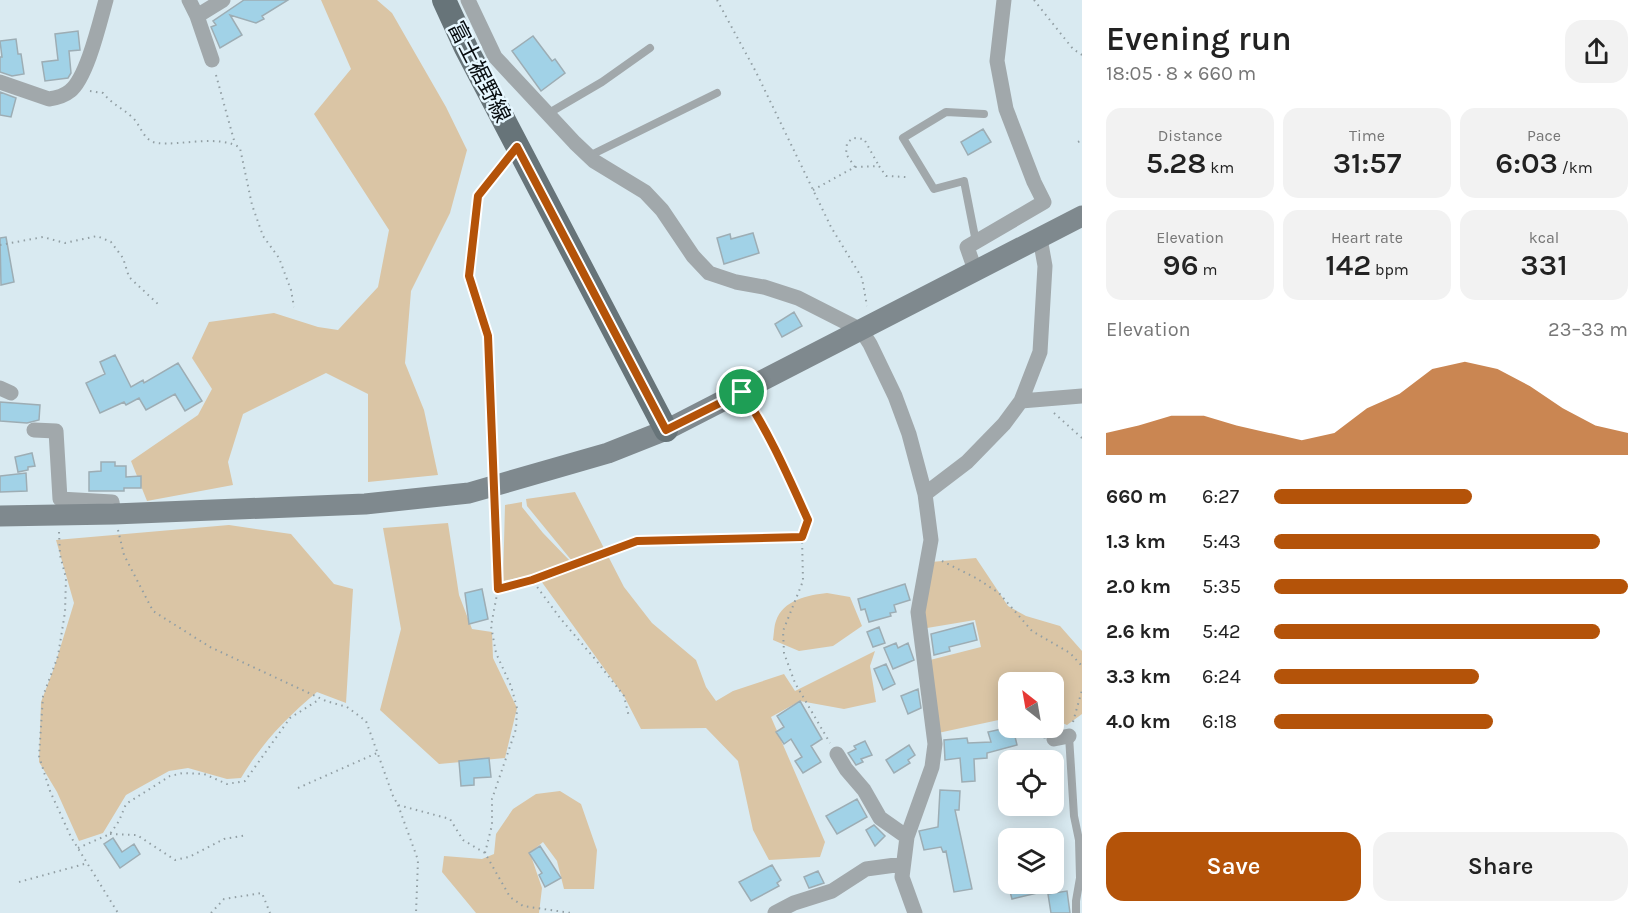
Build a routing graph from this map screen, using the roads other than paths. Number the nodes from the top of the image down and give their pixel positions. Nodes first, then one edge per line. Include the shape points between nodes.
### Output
1 (106, 0) edge
2 (189, 0) edge
3 (223, 0) edge
4 (444, 0) edge
5 (468, 0) edge
6 (1004, 0) edge
7 (197, 16) junction
8 (650, 48) dead end
9 (212, 60) road end
10 (0, 82) edge
11 (717, 93) dead end
12 (549, 113) junction
13 (984, 114) dead end
14 (589, 156) junction
15 (1082, 216) edge
16 (1040, 238) junction
17 (976, 242) junction
18 (975, 270) junction
19 (866, 328) junction
20 (1082, 396) edge
21 (1021, 400) junction
22 (33, 430) dead end
23 (666, 430) junction
24 (925, 494) junction
25 (114, 514) junction
26 (0, 516) edge
27 (1062, 738) dead end
28 (837, 754) road end
29 (907, 837) junction
30 (903, 864) junction
31 (775, 913) edge
32 (915, 913) edge
33 (1076, 913) edge

1 - 10 street via 91,51 71,90 49,99
2 - 7 street
3 - 7 street
4 - 23 main road, 富士裾野線
5 - 12 street via 495,57
6 - 17 street via 997,61 1006,109 1044,202
7 - 9 street
8 - 12 lane via 603,82
11 - 14 lane
12 - 14 street
13 - 17 lane via 946,112 903,138 934,189 964,181
14 - 19 street via 645,192 709,273 798,298
15 - 16 street
16 - 18 street
16 - 21 street via 1045,266 1040,352
17 - 18 street via 967,247
18 - 19 street
19 - 23 street
19 - 24 street via 909,434
20 - 21 street
21 - 24 street via 967,462
22 - 25 street via 56,430 60,499 112,502
23 - 25 street via 608,453 469,493 365,504
24 - 29 street via 931,540 918,612 934,744 932,766
25 - 26 street
27 - 33 lane via 1079,840
28 - 29 street via 880,818
29 - 30 street
30 - 31 street via 867,869 832,891
30 - 32 street via 902,877

